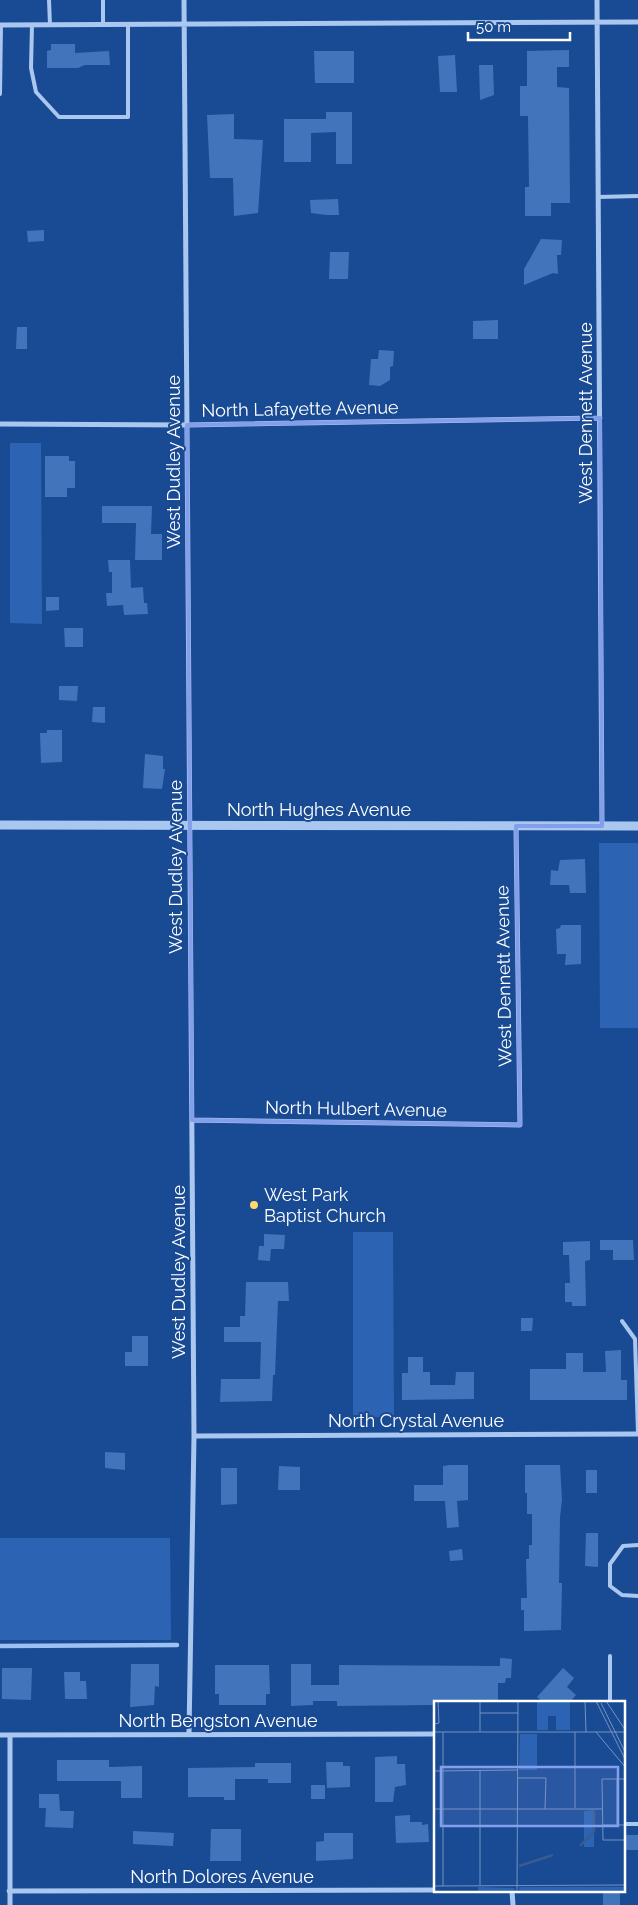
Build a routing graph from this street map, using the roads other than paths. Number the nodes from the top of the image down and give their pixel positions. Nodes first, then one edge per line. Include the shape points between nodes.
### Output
1 (49, 0) edge
2 (103, 0) edge
3 (184, 0) edge
4 (597, 0) edge
5 (597, 22) junction
6 (638, 22) edge
7 (1, 25) edge
8 (32, 25) junction
9 (50, 25) junction
10 (103, 25) junction
11 (128, 25) junction
12 (184, 25) junction
13 (0, 94) edge
14 (638, 196) edge
15 (598, 197) junction
16 (600, 418) junction
17 (0, 424) edge
18 (187, 425) junction
19 (0, 825) edge
20 (189, 826) junction
21 (516, 826) junction
22 (602, 826) junction
23 (638, 826) edge
24 (192, 1120) junction
25 (520, 1125) joint
26 (622, 1321) dead end
27 (638, 1434) edge
28 (194, 1436) junction
29 (638, 1545) edge
30 (638, 1596) edge
31 (610, 1656) dead end
32 (610, 1701) edge
33 (189, 1734) junction
34 (434, 1734) edge
35 (0, 1735) edge
36 (10, 1735) junction
37 (434, 1890) edge
38 (10, 1891) junction
39 (512, 1892) edge
40 (10, 1905) edge
41 (513, 1905) edge

1 - 9 lane
2 - 10 lane
3 - 12 street, West Dudley Avenue
4 - 5 street, West Dennett Avenue
5 - 6 street
5 - 12 street
5 - 15 street, West Dennett Avenue
7 - 8 street
7 - 13 lane
8 - 9 street
8 - 11 lane via 31,68 36,92 59,117 128,117
9 - 10 street
10 - 11 street
11 - 12 street
12 - 18 street, West Dudley Avenue
14 - 15 lane
15 - 16 street, West Dennett Avenue
16 - 18 street, North Lafayette Avenue
16 - 22 street, West Dennett Avenue
17 - 18 street, North Lafayette Avenue
18 - 20 street, West Dudley Avenue
19 - 20 street, North Hughes Avenue
20 - 21 street, North Hughes Avenue
20 - 24 street, West Dudley Avenue
21 - 22 street, North Hughes Avenue
21 - 25 street, West Dennett Avenue
22 - 23 street, North Hughes Avenue
24 - 25 street, North Hulbert Avenue
24 - 28 street, West Dudley Avenue
26 - 27 lane via 635,1339
27 - 28 street, North Crystal Avenue
28 - 33 street, West Dudley Avenue
29 - 30 lane via 623,1546 610,1564 610,1586 622,1594
31 - 32 lane
33 - 34 street, North Bengston Avenue
33 - 36 street, North Bengston Avenue
35 - 36 street, North Bengston Avenue
36 - 38 street
37 - 38 street, North Dolores Avenue
38 - 40 street
39 - 41 street

